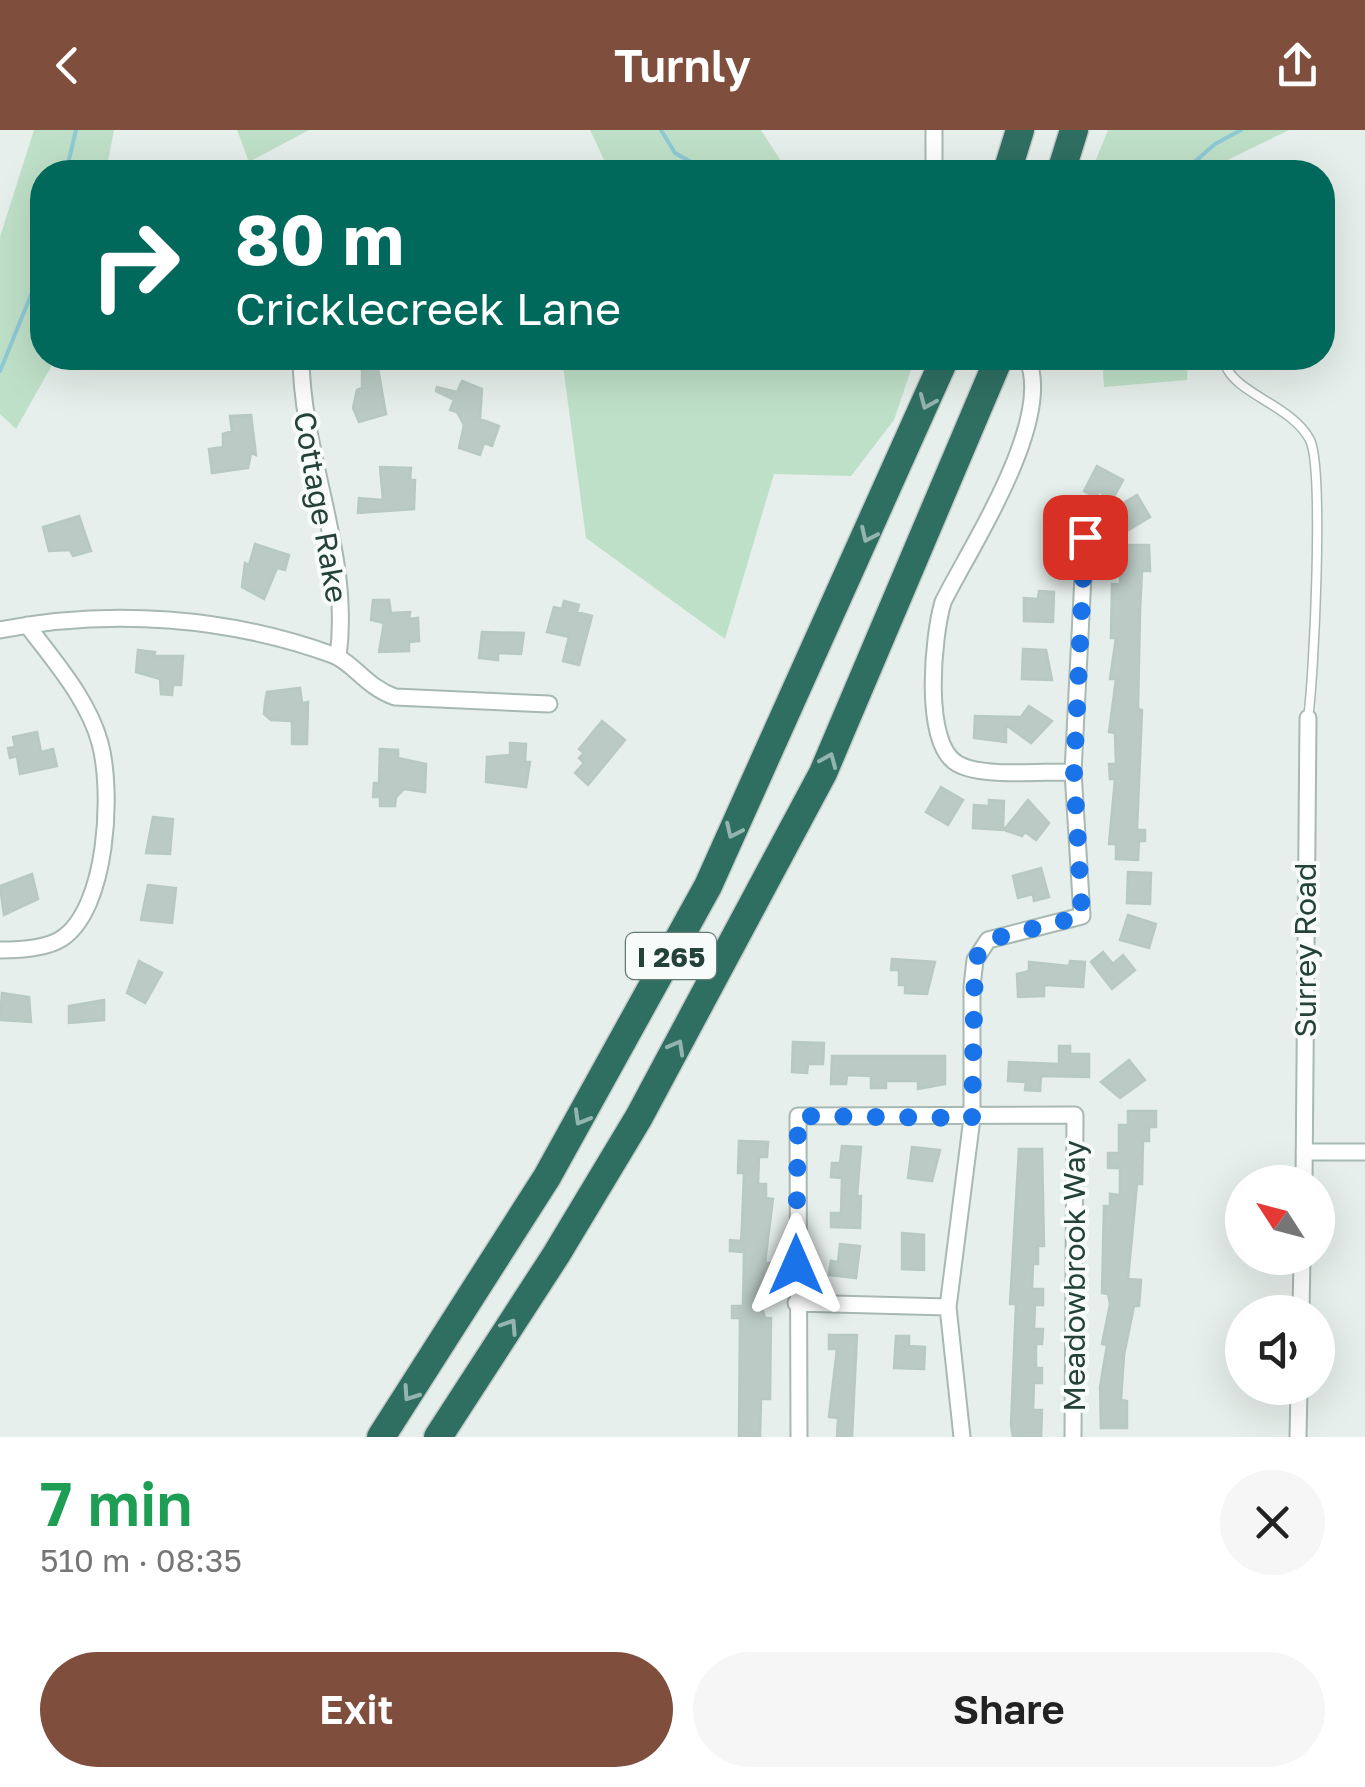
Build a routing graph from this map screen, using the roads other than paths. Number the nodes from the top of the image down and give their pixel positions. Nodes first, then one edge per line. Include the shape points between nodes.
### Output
1 (934, 130) edge
2 (933, 160) edge
3 (302, 370) edge
4 (941, 370) edge
5 (993, 370) edge
6 (1031, 370) edge
7 (1230, 370) edge
8 (1085, 537) dead end
9 (28, 625) junction
10 (0, 630) edge
11 (338, 657) junction
12 (549, 704) dead end
13 (1308, 718) joint
14 (1074, 772) junction
15 (0, 950) edge
16 (972, 1118) junction
17 (1304, 1152) junction
18 (1365, 1152) edge
19 (1304, 1165) edge
20 (796, 1303) junction
21 (948, 1306) junction
22 (1299, 1405) edge
23 (381, 1437) edge
24 (438, 1437) edge
25 (798, 1437) edge
26 (962, 1437) edge
27 (1073, 1437) edge
28 (1298, 1437) edge

1 - 2 street
3 - 11 street, Cottage Rake via 304,416 333,548
4 -> 23 highway, I 265 via 708,886 548,1177
24 -> 5 highway, I 265 via 639,1117 823,773
6 - 14 street via 1030,424 936,626 936,732 954,763 972,770
7 - 13 lane via 1299,424 1314,454 1316,656
8 - 14 street
9 - 10 street
9 - 11 street via 184,621 247,629
9 - 15 street via 100,741 106,780 102,860 78,922 60,940
11 - 12 street via 376,691 395,697
13 - 17 street, Surrey Road
14 - 16 street via 1082,916 988,940 975,960
16 - 20 street via 798,1116
16 - 21 street
16 - 27 street, Meadowbrook Way via 1074,1115
17 - 18 street
17 - 19 street, Surrey Road
20 - 21 street
20 - 25 street
21 - 26 street
22 - 28 street

